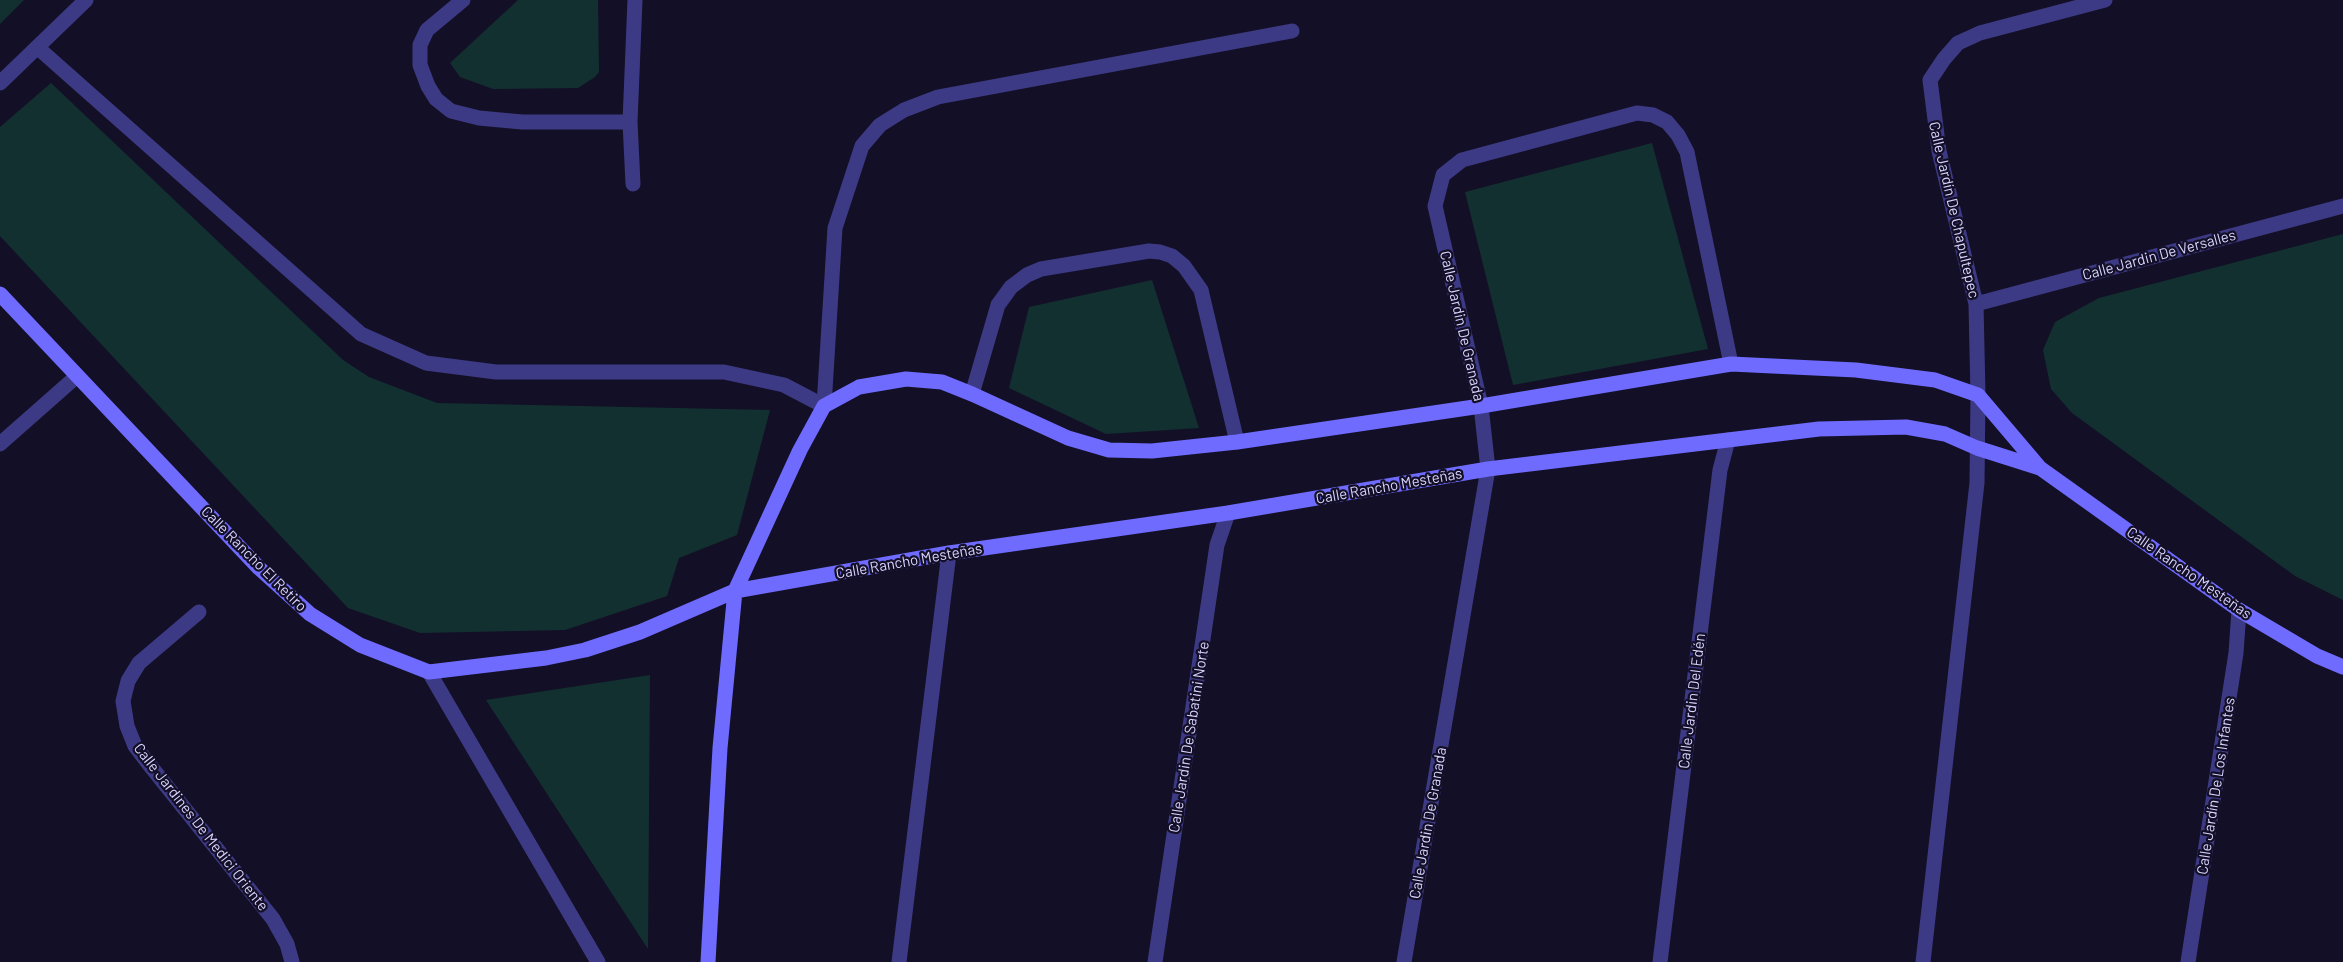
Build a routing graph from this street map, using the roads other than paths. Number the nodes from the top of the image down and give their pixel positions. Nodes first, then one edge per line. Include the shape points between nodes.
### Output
1 (86, 0) edge
2 (463, 0) edge
3 (635, 0) edge
4 (2104, 0) edge
5 (1292, 32) dead end
6 (37, 47) junction
7 (0, 83) edge
8 (630, 122) junction
9 (633, 184) dead end
10 (2343, 206) edge
11 (0, 294) edge
12 (1976, 304) junction
13 (1731, 364) junction
14 (77, 376) junction
15 (972, 394) junction
16 (1978, 394) junction
17 (824, 406) junction
18 (1481, 406) junction
19 (1728, 440) junction
20 (1237, 442) junction
21 (0, 444) edge
22 (1977, 448) junction
23 (2040, 468) junction
24 (1488, 469) junction
25 (1228, 513) junction
26 (949, 553) junction
27 (735, 591) junction
28 (2239, 610) junction
29 (199, 612) dead end
30 (2343, 667) edge
31 (429, 672) junction
32 (292, 962) edge
33 (598, 962) edge
34 (708, 962) edge
35 (899, 962) edge
36 (1155, 962) edge
37 (1404, 962) edge
38 (1660, 962) edge
39 (1923, 962) edge
40 (2188, 962) edge

1 - 6 street
2 - 8 street via 427,30 420,45 420,65 428,86 451,111 522,123
3 - 8 street
4 - 12 street, Calle Jardín De Chapultepec via 1980,33 1958,43 1930,80 1939,151
5 - 17 street via 938,97 904,110 880,125 862,146 835,228
6 - 7 street
6 - 17 street via 361,334 426,363 495,372 724,372 784,385
8 - 9 street
10 - 12 street, Calle Jardin De Versalles
11 - 14 street, Calle Rancho El Retiro
12 - 16 street, Calle Jardín De Chapultepec
13 - 16 street via 1867,371 1935,380
13 - 18 street
13 - 18 street, Calle Jardin De Granada via 1687,152 1667,122 1637,113 1462,160 1443,175 1435,206
14 - 21 street
14 - 31 street, Calle Rancho El Retiro via 259,568 310,614 360,645
15 - 17 street via 942,382 906,379 859,387
15 - 20 street via 1068,438 1109,450 1152,452
15 - 20 street via 998,305 1027,274 1160,252 1184,266 1202,290
16 - 22 street, Calle Jardín De Chapultepec
16 - 23 street, Calle Rancho Mesteñas
17 - 27 street
18 - 20 street
18 - 24 street, Calle Jardin De Granada
19 - 22 street, Calle Rancho Mesteñas via 1819,429 1906,427 1945,434
19 - 24 street, Calle Rancho Mesteñas
19 - 38 street, Calle Jardin Del Edén via 1720,470
22 - 23 street, Calle Rancho Mesteñas
22 - 39 street via 1977,483
23 - 28 street, Calle Rancho Mesteñas
24 - 25 street, Calle Rancho Mesteñas
24 - 37 street, Calle Jardin De Granada
25 - 26 street, Calle Rancho Mesteñas
25 - 36 street, Calle Jardin De Sabatini Norte via 1217,545
26 - 27 street, Calle Rancho Mesteñas
26 - 35 street
27 - 31 street, Calle Rancho Mesteñas via 640,632 585,650
27 - 34 street via 720,748
28 - 30 street, Calle Rancho Mesteñas
28 - 40 street, Calle Jardín De Los Infantes via 2236,653
29 - 32 street, Calle Jardines De Medici Oriente via 139,663 128,681 123,701 127,726 135,746 273,919
31 - 33 street

